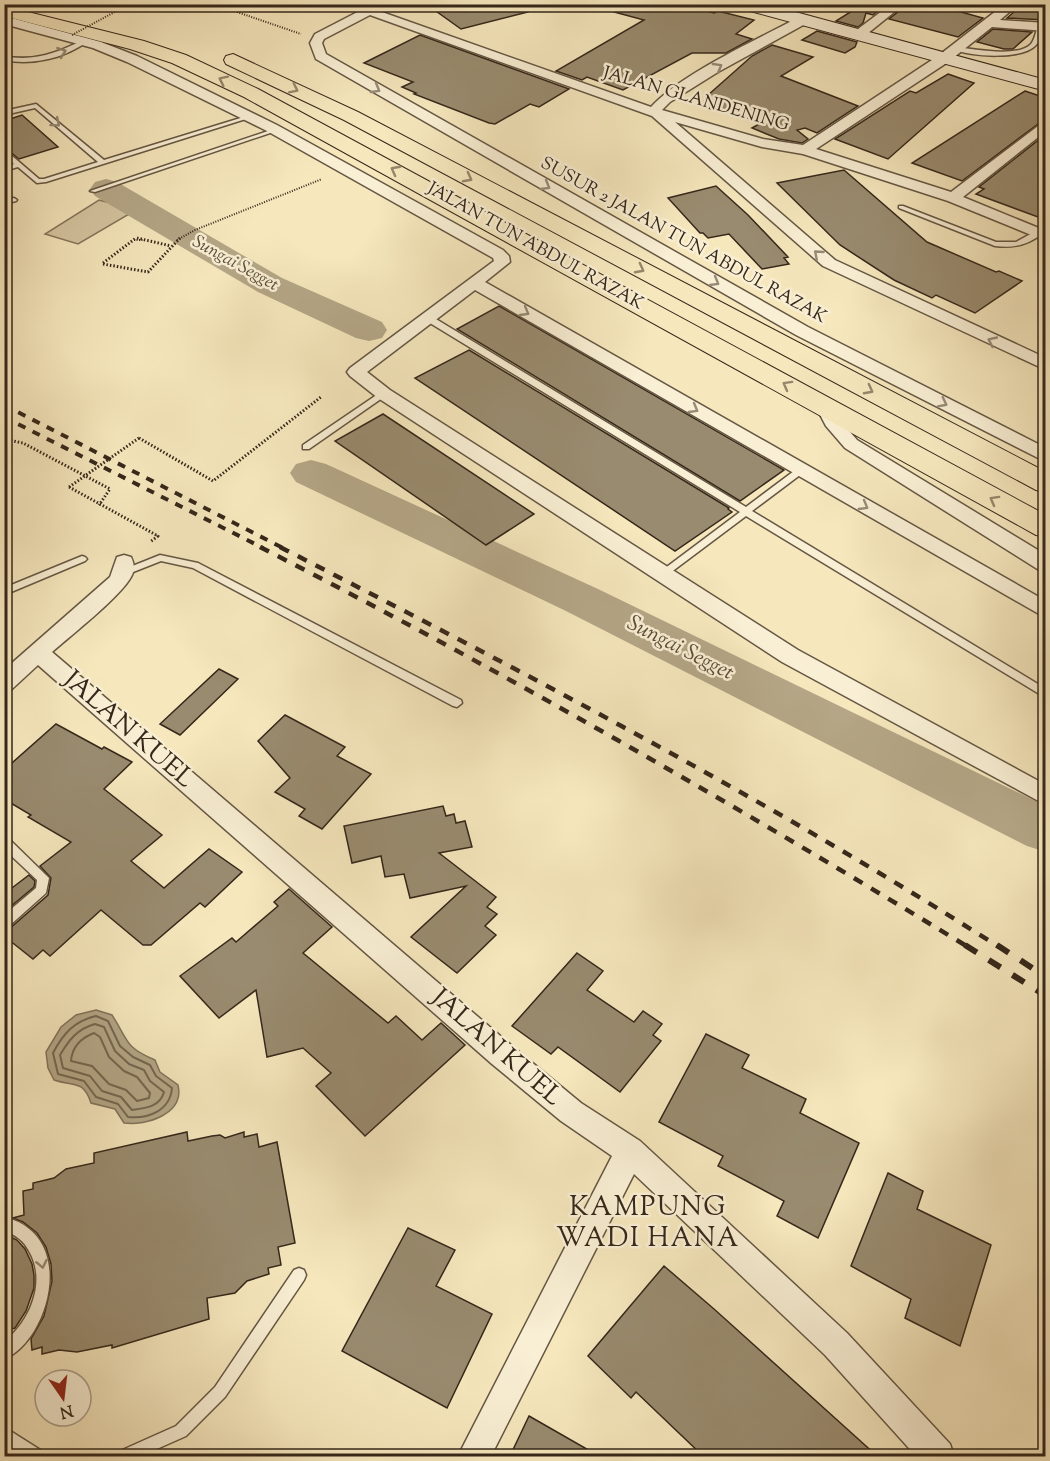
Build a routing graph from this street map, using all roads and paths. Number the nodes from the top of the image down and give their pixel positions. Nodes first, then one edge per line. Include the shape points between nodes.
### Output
1 (42, 4) edge
2 (94, 4) edge
3 (383, 4) edge
4 (745, 4) edge
5 (893, 4) edge
6 (1013, 4) edge
7 (4, 11) edge
8 (369, 11) junction
9 (237, 12) dead end
10 (119, 17) junction
11 (4, 20) edge
12 (803, 20) junction
13 (989, 23) junction
14 (1043, 27) edge
15 (858, 35) junction
16 (72, 36) dead end
17 (317, 40) junction
18 (85, 41) junction
19 (950, 54) junction
20 (4, 58) edge
21 (1046, 86) edge
22 (245, 107) junction
23 (653, 111) junction
24 (4, 113) edge
25 (300, 120) junction
26 (1046, 124) edge
27 (276, 130) junction
28 (805, 150) junction
29 (4, 151) edge
30 (103, 163) junction
31 (17, 165) junction
32 (4, 169) edge
33 (330, 176) dead end
34 (93, 191) dead end
35 (953, 198) junction
36 (14, 200) dead end
37 (4, 202) edge
38 (901, 207) dead end
39 (1041, 236) edge
40 (171, 246) junction
41 (475, 283) junction
42 (428, 318) junction
43 (1046, 365) edge
44 (384, 394) junction
45 (321, 397) dead end
46 (824, 405) junction
47 (4, 439) edge
48 (306, 447) dead end
49 (1046, 456) edge
50 (1017, 468) junction
51 (801, 470) junction
52 (1046, 477) edge
53 (1046, 484) edge
54 (99, 505) junction
55 (745, 512) junction
56 (1046, 528) edge
57 (82, 558) dead end
58 (1046, 565) edge
59 (123, 567) junction
60 (663, 574) junction
61 (4, 592) edge
62 (1046, 611) edge
63 (39, 653) junction
64 (4, 683) edge
65 (1046, 694) edge
66 (458, 703) dead end
67 (1046, 796) edge
68 (4, 841) edge
69 (4, 923) edge
70 (630, 1152) junction
71 (4, 1224) edge
72 (299, 1275) dead end
73 (4, 1352) edge
74 (4, 1434) edge
75 (37, 1456) edge
76 (125, 1456) edge
77 (474, 1456) edge
78 (938, 1456) edge

1 - 10 highway, JALAN TUN ABDUL RAZAK
2 - 10 path
3 - 8 street
4 - 12 street
5 - 15 street via 892,9
6 - 13 street
22 -> 7 highway, JALAN TUN ABDUL RAZAK via 179,59 98,33
8 - 17 street
8 - 23 street, JALAN GLANDENING
9 - 17 path
10 - 16 path, bridge
10 -> 50 highway, JALAN TUN ABDUL RAZAK via 210,50 351,116
11 - 18 street
12 - 15 street
23 -> 12 street via 665,99 714,69
13 - 14 street
13 - 19 street
14 - 19 lane via 1031,48
15 - 19 street
17 -> 49 street, SUSUR 2 JALAN TUN ABDUL RAZAK via 321,56 330,63 791,326
20 -> 18 lane via 20,62 38,60
18 - 22 street
19 - 21 street
19 - 28 street
22 - 25 highway, JALAN TUN ABDUL RAZAK
22 - 27 street
22 - 30 lane
23 - 28 street, JALAN GLANDENING via 762,143
43 -> 23 street via 829,263
24 -> 30 lane via 36,106
25 - 27 street
46 -> 25 highway, JALAN TUN ABDUL RAZAK
26 - 35 street
27 - 34 lane
27 - 41 street via 501,256 502,262
28 - 35 street, JALAN GLANDENING
29 - 31 lane
30 - 31 lane via 44,181 37,181
31 - 32 lane
33 - 40 path via 195,230
35 - 39 street, JALAN GLANDENING
36 - 37 lane
38 - 39 lane via 995,244 1011,246
40 - 40 path via 148,272 103,264 136,237
41 - 42 street
41 -> 51 street
42 - 44 street via 356,372
42 - 55 lane
44 - 48 lane
44 - 60 street
45 - 54 path, bridge via 213,481 139,438 69,487
56 -> 46 highway, JALAN TUN ABDUL RAZAK
46 - 58 street via 832,422 851,444
47 - 54 path via 23,443 110,489
50 - 52 highway
50 - 53 highway, JALAN TUN ABDUL RAZAK
51 - 55 lane
51 -> 62 street
54 - 59 path via 158,536
55 - 60 lane
55 - 65 lane
57 - 61 lane
59 - 63 street via 117,582
59 - 66 lane via 160,558 195,565
60 - 67 street via 790,656
63 - 64 street
63 - 70 street, JALAN KUEL via 570,1112
68 - 69 lane via 43,879 42,890
70 - 77 street
70 - 78 street, JALAN KUEL via 836,1344
71 -> 73 lane via 28,1236 40,1254 45,1277 41,1303 28,1328
72 - 76 lane via 220,1392 181,1431
74 - 75 lane

